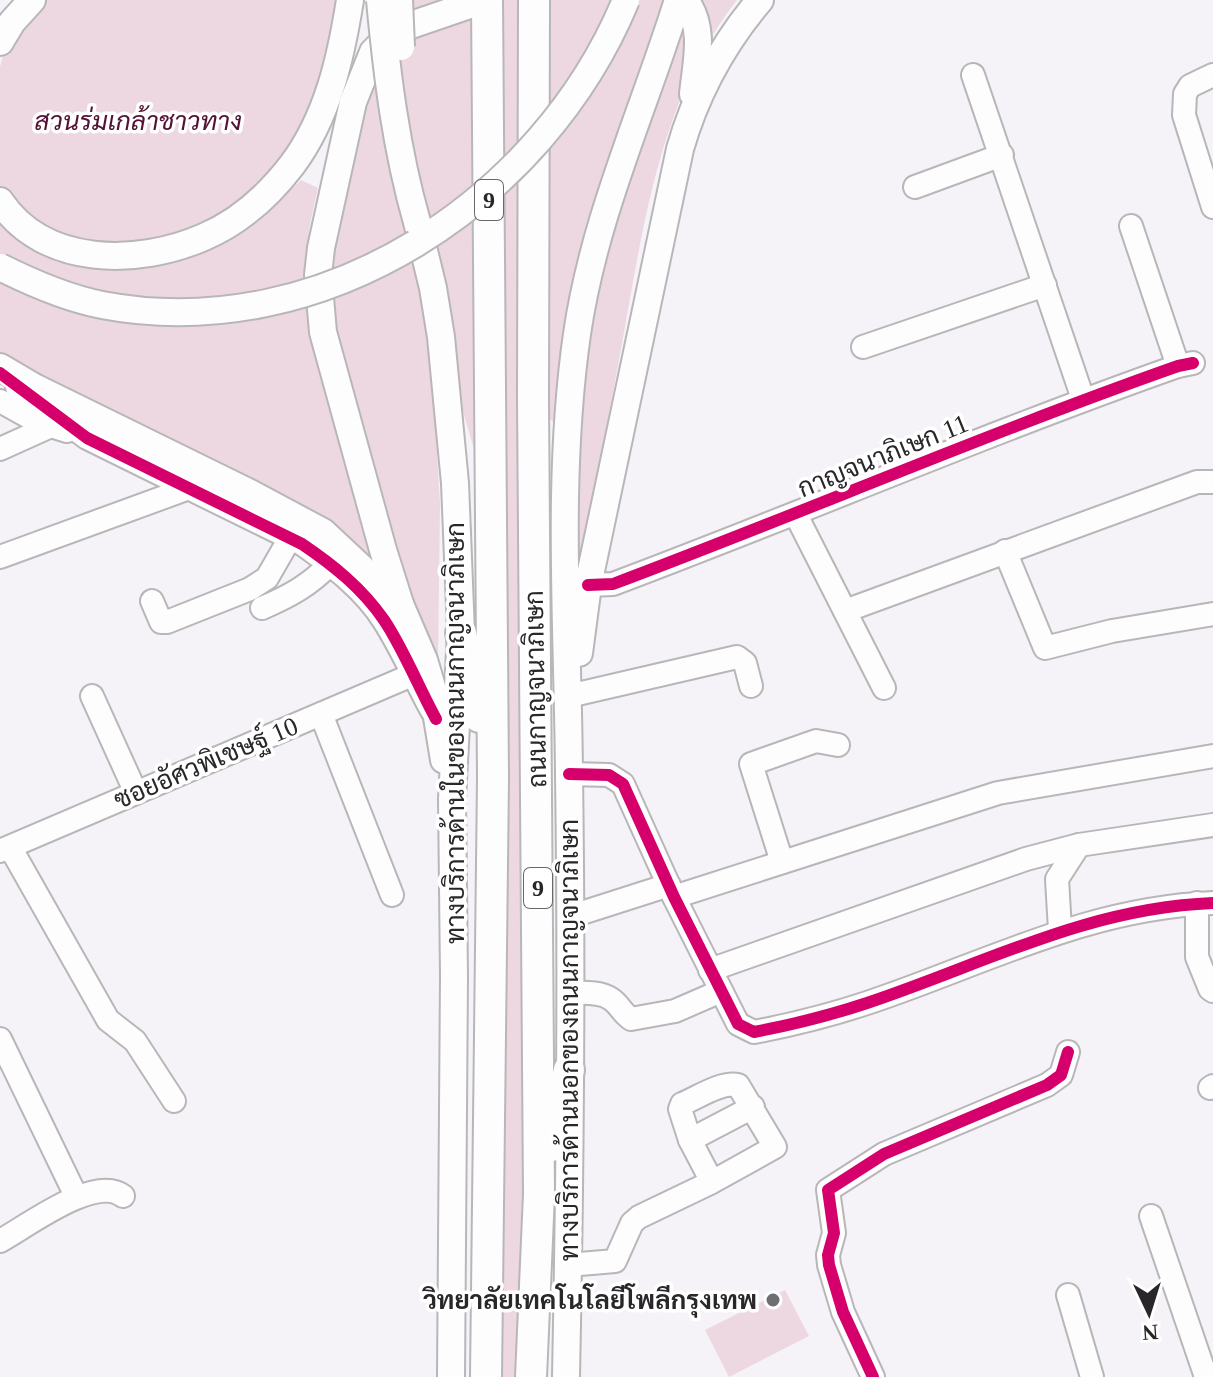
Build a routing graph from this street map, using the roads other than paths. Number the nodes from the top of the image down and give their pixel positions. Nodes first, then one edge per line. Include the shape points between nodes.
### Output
1 (32, 0) edge
2 (350, 0) edge
3 (380, 0) edge
4 (399, 0) edge
5 (485, 0) edge
6 (534, 0) edge
7 (626, 0) edge
8 (678, 0) edge
9 (685, 0) edge
10 (760, 0) edge
11 (0, 42) edge
12 (973, 75) dead end
13 (1213, 75) edge
14 (690, 114) junction
15 (1002, 155) junction
16 (915, 187) dead end
17 (0, 201) edge
18 (1213, 207) edge
19 (417, 222) junction
20 (1131, 226) dead end
21 (0, 267) edge
22 (1045, 285) junction
23 (863, 347) dead end
24 (0, 370) edge
25 (1083, 399) junction
26 (0, 401) edge
27 (51, 426) junction
28 (87, 438) junction
29 (0, 449) edge
30 (1213, 482) edge
31 (189, 488) junction
32 (796, 515) junction
33 (290, 538) junction
34 (1005, 551) junction
35 (0, 557) edge
36 (330, 564) junction
37 (588, 585) junction
38 (152, 601) dead end
39 (400, 604) junction
40 (262, 608) dead end
41 (845, 611) junction
42 (1213, 614) edge
43 (461, 633) junction
44 (412, 675) junction
45 (751, 686) dead end
46 (884, 688) dead end
47 (573, 695) junction
48 (92, 696) dead end
49 (321, 714) junction
50 (436, 719) junction
51 (568, 727) junction
52 (838, 745) dead end
53 (1213, 756) edge
54 (569, 774) junction
55 (493, 778) junction
56 (136, 793) junction
57 (452, 799) junction
58 (1213, 825) edge
59 (1079, 845) junction
60 (5, 849) edge
61 (782, 862) junction
62 (672, 891) junction
63 (392, 895) dead end
64 (1205, 903) edge
65 (569, 917) junction
66 (1060, 930) junction
67 (710, 970) junction
68 (721, 991) junction
69 (1213, 991) edge
70 (569, 993) junction
71 (0, 1039) edge
72 (1068, 1052) dead end
73 (569, 1070) junction
74 (174, 1101) dead end
75 (753, 1107) junction
76 (690, 1140) junction
77 (712, 1182) junction
78 (539, 1194) junction
79 (76, 1196) junction
80 (123, 1196) dead end
81 (1151, 1216) dead end
82 (0, 1241) edge
83 (568, 1265) junction
84 (1068, 1295) dead end
85 (451, 1377) edge
86 (486, 1377) edge
87 (531, 1377) edge
88 (566, 1377) edge
89 (873, 1377) edge
90 (1092, 1377) edge
91 (1206, 1377) edge

1 - 11 main road
2 - 17 main road via 333,81 310,136 273,188 227,225 169,249 102,255 75,252 39,238
3 - 19 main road, ทางบริการด้านในของถนนกาญจนาภิเษก, bridge via 391,108
4 - 19 main road, bridge via 420,197
5 - 39 main road via 411,25 373,52 353,102 321,248 323,332
5 - 55 highway, ถนนกาญจนาภิเษก / 9
6 - 78 highway, ถนนกาญจนาภิเษก / 9
7 - 21 main road, bridge via 592,68 564,109 498,182 399,254 326,288 239,308 134,310 63,294
8 - 51 main road, ทางบริการด้านนอกของถนนกาญจนาภิเษก via 599,225 576,337 564,487
9 - 14 main road via 699,38
10 - 14 main road via 714,63
12 - 15 street
13 - 18 street via 1190,86 1183,104
14 - 37 main road
15 - 16 street
15 - 22 street
19 - 43 main road, ทางบริการด้านในของถนนกาญจนาภิเษก via 439,325 455,483
20 - 25 street, กาญจนาภิเษก 11 via 1186,364
22 - 23 street
22 - 25 street
24 - 28 street
24 - 39 main road via 323,532
25 - 32 street, กาญจนาภิเษก 11
26 - 27 street
27 - 28 street
27 - 29 street
28 - 31 street
30 - 34 street via 1197,482
31 - 33 street
31 - 35 street
32 - 37 street, กาญจนาภิเษก 11 via 613,584
32 - 41 street
33 - 36 street
33 - 38 street via 267,578 250,589 167,622 156,616
34 - 41 street
34 - 42 street via 1045,648
36 - 40 street via 316,579
36 - 44 street via 384,620
37 - 47 main road
39 - 50 main road via 424,660
41 - 46 street
43 - 55 highway
43 - 57 main road, ทางบริการด้านในของถนนกาญจนาภิเษก
44 - 49 street, ซอยอัศวพิเชษฐ์ 10
44 - 50 street
45 - 47 street via 745,663 737,657
47 - 51 main road
48 - 56 street
49 - 56 street, ซอยอัศวพิเชษฐ์ 10
49 - 63 street
50 - 57 main road
51 - 54 main road, ทางบริการด้านนอกของถนนกาญจนาภิเษก
52 - 61 street via 816,741 751,764
53 - 61 street via 998,793
54 - 62 street via 597,773 623,784
54 - 65 main road, ทางบริการด้านนอกของถนนกาญจนาภิเษก
55 - 86 highway, ถนนกาญจนาภิเษก / 9
56 - 60 street, ซอยอัศวพิเชษฐ์ 10
57 - 85 main road, ทางบริการด้านในของถนนกาญจนาภิเษก
58 - 59 street
59 - 66 street via 1057,879
59 - 67 street
60 - 74 street via 108,1020 135,1041
61 - 62 street
62 - 65 street
62 - 67 street
64 - 66 street
64 - 69 street via 1197,957
65 - 70 main road, ทางบริการด้านนอกของถนนกาญจนาภิเษก
66 - 68 street via 865,1004 754,1032 738,1024
67 - 68 street
68 - 70 street via 660,1015 631,1019 606,996
70 - 73 main road, ทางบริการด้านนอกของถนนกาญจนาภิเษก
71 - 79 street
72 - 89 street via 1061,1075 1047,1085 884,1154 828,1190 834,1233 829,1265 843,1312
73 - 78 highway
73 - 83 main road, ทางบริการด้านนอกของถนนกาญจนาภิเษก
75 - 76 street
75 - 76 street via 738,1085 729,1084 682,1104
75 - 77 street via 775,1147
76 - 77 street
77 - 83 street via 635,1220 615,1261
78 - 87 highway, ถนนกาญจนาภิเษก / 9
79 - 80 street via 112,1191
79 - 82 street
81 - 91 street
83 - 88 main road, ทางบริการด้านนอกของถนนกาญจนาภิเษก
84 - 90 street

